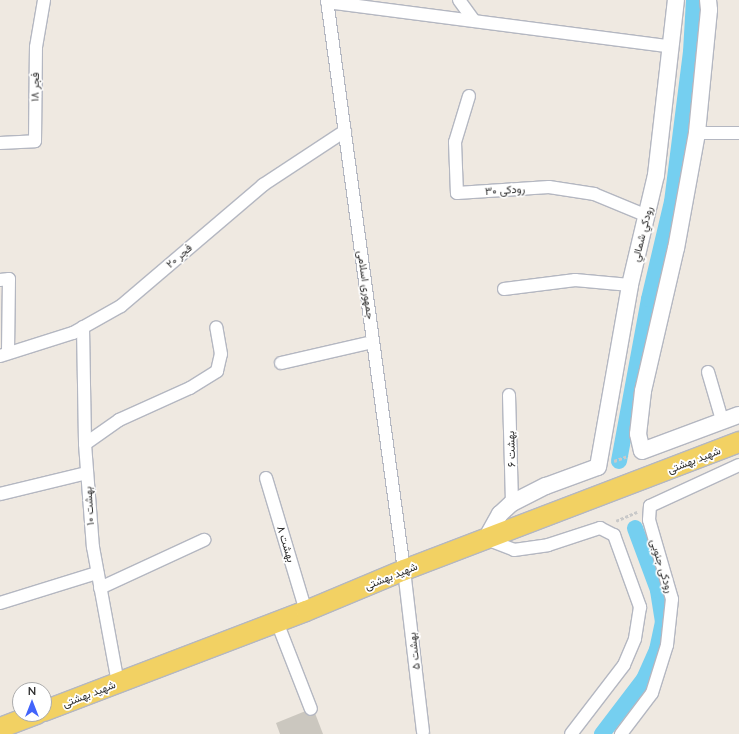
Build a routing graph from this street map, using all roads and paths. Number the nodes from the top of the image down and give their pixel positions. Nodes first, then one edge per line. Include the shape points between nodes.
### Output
1 (44, 0) edge
2 (459, 0) edge
3 (676, 0) edge
4 (708, 0) edge
5 (327, 1) edge
6 (474, 21) junction
7 (672, 47) junction
8 (470, 96) dead end
9 (345, 131) junction
10 (697, 133) junction
11 (739, 133) edge
12 (0, 143) edge
13 (647, 216) junction
14 (0, 280) edge
15 (630, 285) junction
16 (504, 289) dead end
17 (83, 327) junction
18 (216, 328) dead end
19 (373, 342) junction
20 (4, 355) edge
21 (281, 362) dead end
22 (708, 372) dead end
23 (509, 396) dead end
24 (739, 415) edge
25 (722, 420) junction
26 (739, 442) edge
27 (85, 444) junction
28 (642, 451) junction
29 (739, 465) edge
30 (598, 467) junction
31 (87, 473) junction
32 (266, 478) dead end
33 (0, 494) edge
34 (512, 503) junction
35 (650, 506) junction
36 (600, 528) junction
37 (486, 539) junction
38 (204, 540) dead end
39 (404, 570) junction
40 (97, 573) junction
41 (100, 588) junction
42 (0, 603) edge
43 (306, 611) junction
44 (277, 622) junction
45 (118, 683) junction
46 (52, 708) edge
47 (311, 709) edge
48 (16, 722) edge
49 (0, 728) edge
50 (423, 732) dead end
51 (571, 734) edge
52 (621, 734) edge

1 - 12 street, فجر ۱۸ via 36,47 34,141
2 - 6 street
3 - 7 street, رودکي شمالي
4 - 10 street
5 - 6 street
5 - 9 street, جمهوری اسلامی
6 - 7 street
7 - 13 street, رودکي شمالي via 656,175
8 - 13 street, رودکی ۳۰ via 455,142 458,193 549,187 594,194
9 - 17 street, فجر ۲۰ via 263,185 121,306
9 - 19 street, جمهوری اسلامی
10 - 11 street
10 - 28 street via 676,248 643,391 638,434
13 - 15 street, رودکي شمالي
14 - 20 street via 9,279
15 - 16 street via 576,280
15 - 30 street, رودکي شمالي
17 - 20 street, فجر ۲۰ via 73,333
17 - 27 street, بهشت ۱۰
18 - 27 street via 221,354 217,371 190,388 119,420
19 - 21 street
19 - 39 street, جمهوری اسلامی
22 - 25 street
23 - 34 street, بهشت ۶
24 - 25 street
25 - 28 street
26 - 37 main road, شهید بهشتی
27 - 31 street, بهشت ۱۰
28 - 30 path
29 - 35 street
30 - 34 street via 546,486
31 - 33 street
31 - 40 street, بهشت ۱۰
32 - 43 street, بهشت ۸
34 - 37 street via 500,514
35 - 36 path
35 - 52 street, رودکی جنوبی via 649,520 672,599 667,645 652,693
36 - 37 street via 548,545 514,550
36 - 51 street via 614,535 640,607 635,640 624,665
37 - 39 main road, شهید بهشتی
38 - 41 street
39 - 43 main road, شهید بهشتی
39 - 50 street, بهشت ۵
40 - 41 street, بهشت ۱۰
40 - 42 street
41 - 45 street, بهشت ۱۰
43 - 44 main road, شهید بهشتی
44 - 45 main road, شهید بهشتی
44 - 47 street
45 - 46 main road, شهید بهشتی
48 - 49 main road

